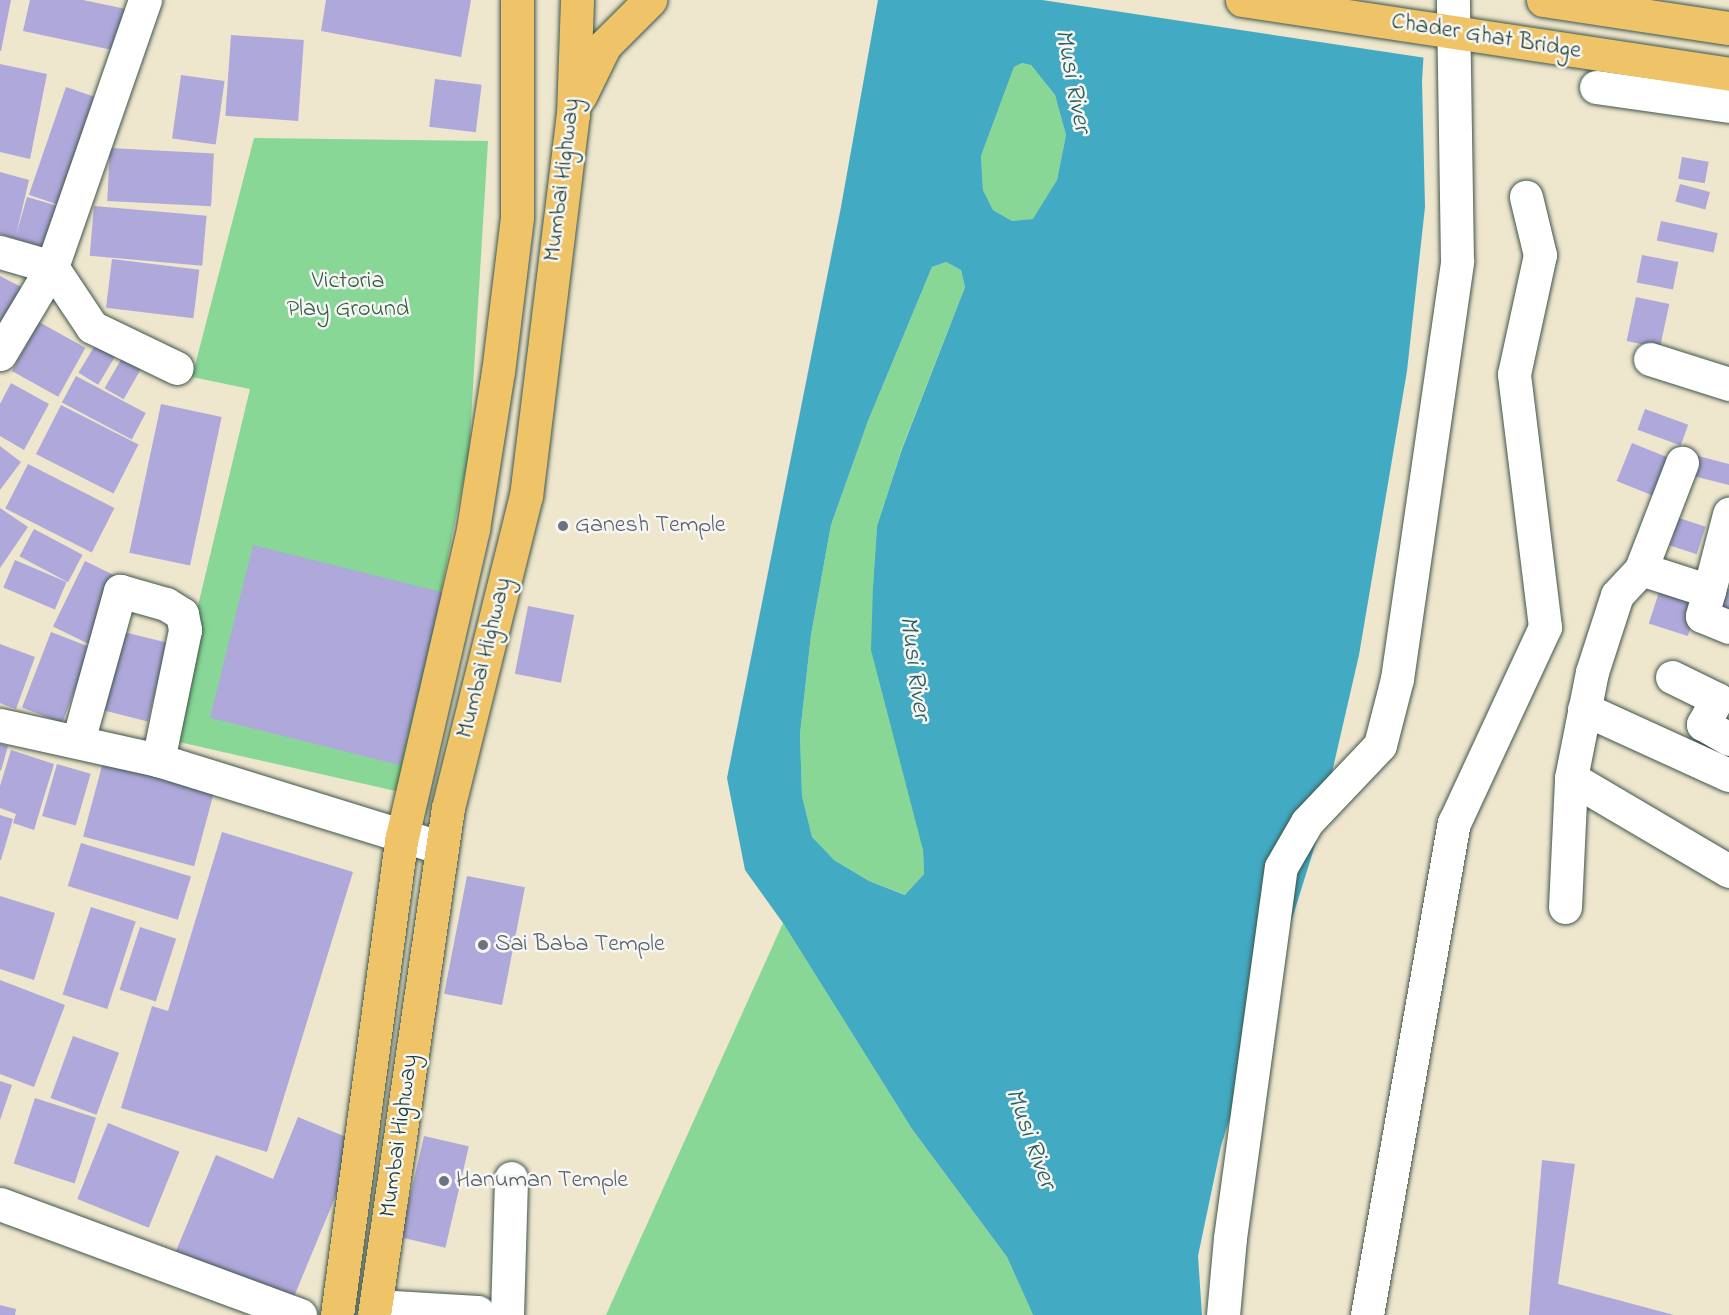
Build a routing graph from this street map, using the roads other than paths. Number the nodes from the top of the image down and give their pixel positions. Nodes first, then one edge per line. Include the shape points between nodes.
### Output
1 (145, 0) edge
2 (517, 0) edge
3 (577, 0) edge
4 (650, 0) edge
5 (1242, 0) edge
6 (1453, 0) edge
7 (1543, 0) edge
8 (1729, 28) edge
9 (1456, 48) junction
10 (1729, 74) edge
11 (1596, 87) dead end
12 (1729, 106) edge
13 (573, 115) junction
14 (1526, 197) dead end
15 (0, 252) edge
16 (52, 267) junction
17 (0, 354) edge
18 (1650, 359) dead end
19 (177, 368) dead end
20 (1729, 384) edge
21 (1682, 463) dead end
22 (1729, 514) edge
23 (1641, 569) junction
24 (1708, 591) junction
25 (1729, 627) edge
26 (1672, 677) dead end
27 (1584, 710) junction
28 (0, 725) edge
29 (1729, 739) edge
30 (78, 741) junction
31 (158, 760) junction
32 (1729, 775) edge
33 (1571, 778) junction
34 (402, 837) junction
35 (442, 848) junction
36 (1729, 871) edge
37 (1565, 907) dead end
38 (511, 1179) dead end
39 (0, 1204) edge
40 (375, 1311) edge
41 (493, 1314) edge
42 (300, 1315) edge
43 (337, 1315) edge
44 (1223, 1315) edge
45 (1367, 1315) edge

1 - 16 street
2 - 34 highway, Mumbai Highway via 518,217 498,372 473,530
3 - 13 highway, Mumbai Highway
4 - 13 highway via 605,45
5 - 9 highway, Chader Ghat Bridge
6 - 9 street
7 - 8 highway, Chader Ghat Bridge
9 - 10 highway, Chader Ghat Bridge
9 - 44 street via 1457,261 1397,679 1380,745 1307,822 1281,867
11 - 12 street
13 - 35 highway, Mumbai Highway via 526,496 448,808
14 - 45 street via 1540,255 1514,374 1545,627 1454,823
15 - 16 street
16 - 17 street
16 - 19 street via 92,327
18 - 20 street
21 - 23 street
22 - 24 street
23 - 24 street
23 - 27 street via 1617,595
24 - 25 street via 1702,616
26 - 29 street via 1716,699 1703,724
27 - 32 street
27 - 33 street
28 - 30 street
30 - 31 street
30 - 31 street via 120,591 166,604 182,614 185,630
31 - 34 street
33 - 36 street
33 - 37 street
34 - 35 street
34 - 43 highway, Mumbai Highway
35 - 40 highway, Mumbai Highway
38 - 41 street
39 - 42 street
40 - 41 street

